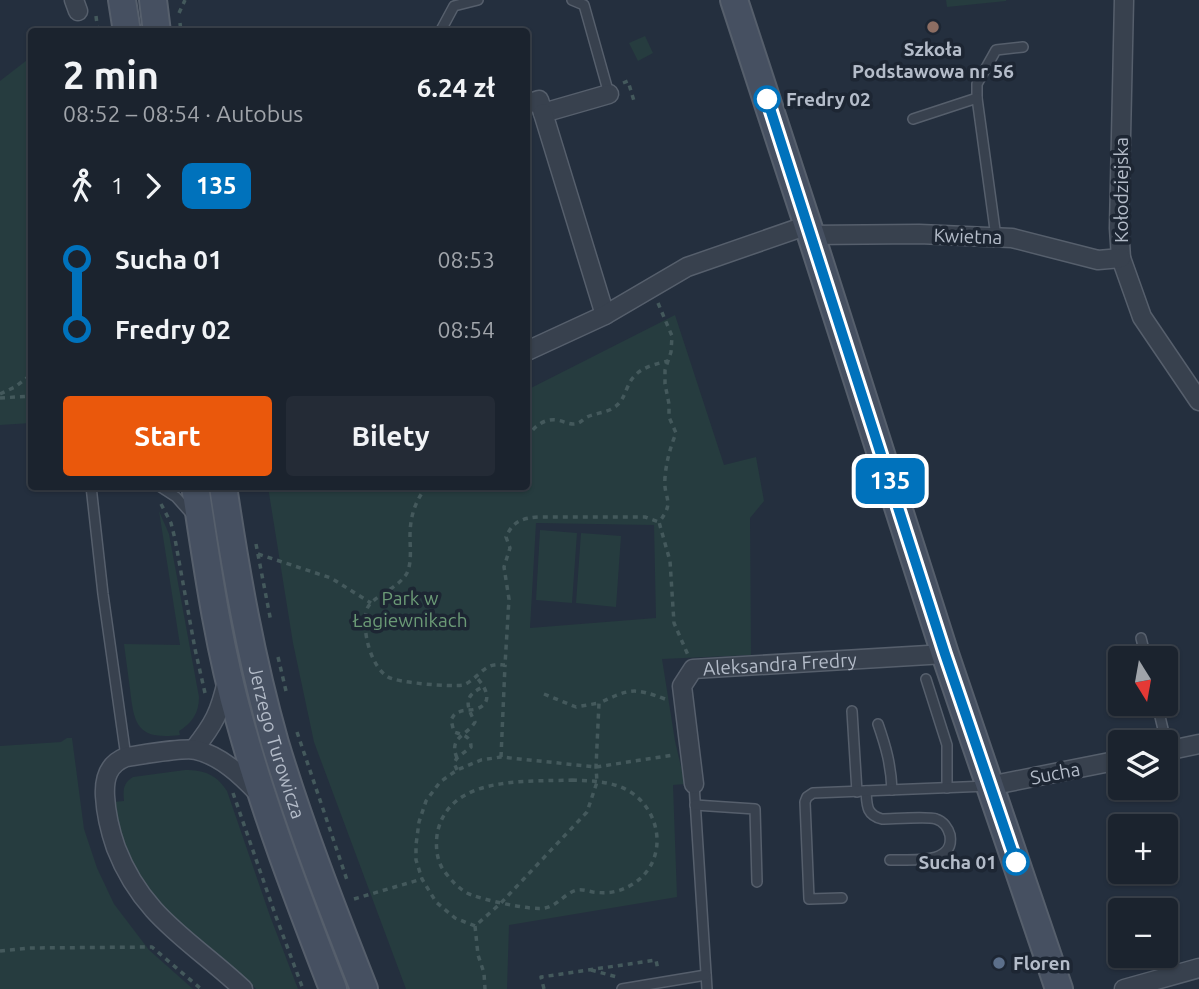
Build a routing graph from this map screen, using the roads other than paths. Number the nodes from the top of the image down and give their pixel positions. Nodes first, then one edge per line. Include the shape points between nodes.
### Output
1 (122, 0) edge
2 (153, 0) edge
3 (478, 0) edge
4 (572, 0) edge
5 (734, 0) edge
6 (1124, 0) edge
7 (126, 28) edge
8 (156, 28) edge
9 (442, 28) edge
10 (1023, 47) dead end
11 (609, 94) joint
12 (977, 98) junction
13 (530, 103) edge
14 (543, 113) junction
15 (913, 120) dead end
16 (809, 230) junction
17 (996, 237) junction
18 (1121, 258) junction
19 (605, 315) junction
20 (530, 350) edge
21 (1199, 401) edge
22 (91, 490) edge
23 (196, 490) edge
24 (224, 490) edge
25 (160, 492) edge
26 (201, 526) junction
27 (1141, 638) dead end
28 (1143, 646) edge
29 (945, 654) junction
30 (228, 675) junction
31 (926, 679) dead end
32 (852, 711) dead end
33 (878, 724) dead end
34 (1199, 744) edge
35 (1178, 748) edge
36 (194, 749) junction
37 (126, 757) junction
38 (1108, 762) edge
39 (694, 784) joint
40 (989, 786) junction
41 (947, 788) junction
42 (892, 790) junction
43 (862, 791) junction
44 (262, 798) junction
45 (695, 805) junction
46 (890, 860) dead end
47 (757, 882) dead end
48 (842, 898) dead end
49 (1199, 968) edge
50 (706, 975) junction
51 (243, 989) edge
52 (333, 989) edge
53 (364, 989) edge
54 (622, 989) edge
55 (707, 989) edge
56 (1059, 989) edge
57 (1124, 989) edge

1 - 7 main road
2 - 8 main road
3 - 9 lane via 454,6
4 - 11 lane via 584,5
5 - 16 main road
6 - 18 street, Kołodziejska
10 - 12 lane via 996,50 977,84
11 - 14 street
12 - 15 lane
12 - 17 lane
13 - 14 street via 539,100
14 - 19 street
16 - 17 street, Kwietna
16 - 19 street, Kwietna via 687,267
16 - 29 main road
17 - 18 street, Kwietna via 1098,260
18 - 21 street, Kołodziejska via 1143,317
19 - 20 street, Kwietna
22 - 37 lane
23 - 26 main road, Jerzego Turowicza
24 - 53 main road, Jerzego Turowicza via 252,653 275,744
25 - 26 lane via 176,497
26 - 30 main road, Jerzego Turowicza
27 - 28 lane
29 - 39 street, Aleksandra Fredry via 693,669 682,686
29 - 40 main road
30 - 36 street via 214,723
30 - 44 main road, Jerzego Turowicza
31 - 41 lane via 947,746
32 - 43 lane
33 - 42 lane via 888,752
34 - 35 street
36 - 37 street
36 - 44 street via 239,772
37 - 51 street via 114,763 107,774 105,798 113,840 128,875 163,921
38 - 40 street, Sucha
39 - 45 lane
40 - 41 lane
40 - 56 main road
41 - 42 lane
42 - 43 lane
43 - 46 lane via 874,817 935,818 946,826 949,846 937,858
43 - 48 lane via 813,793 805,802 809,899
44 - 52 main road, Jerzego Turowicza
45 - 47 lane via 755,809
45 - 50 lane
49 - 57 street
50 - 54 lane
50 - 55 lane

